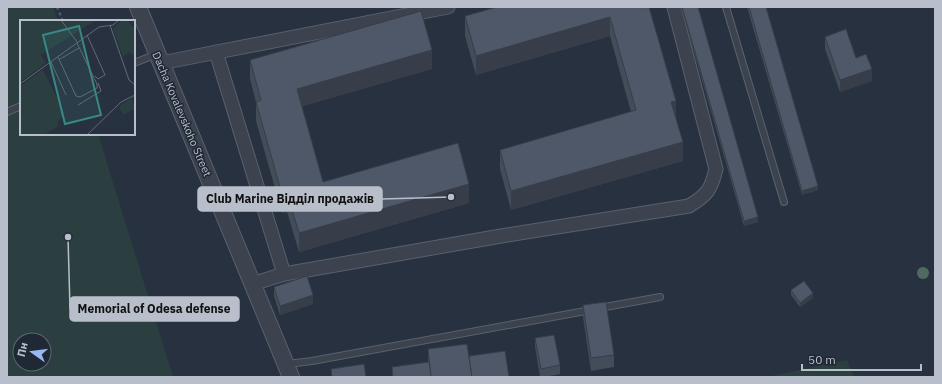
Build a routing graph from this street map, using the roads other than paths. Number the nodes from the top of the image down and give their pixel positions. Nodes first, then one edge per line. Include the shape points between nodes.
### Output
1 (138, 7) edge
2 (448, 7) edge
3 (674, 7) edge
4 (726, 7) edge
5 (216, 52) junction
6 (159, 59) junction
7 (135, 63) edge
8 (20, 106) edge
9 (7, 112) edge
10 (784, 202) dead end
11 (284, 274) junction
12 (252, 284) junction
13 (660, 297) dead end
14 (288, 371) edge

1 - 6 street, Dacha Kovalevskoho Street
2 - 5 street
3 - 11 street via 716,169 710,188 699,200 689,206
4 - 10 lane
5 - 6 street
5 - 11 street
6 - 7 lane
6 - 12 street, Dacha Kovalevskoho Street
8 - 9 lane
11 - 12 street
12 - 14 street, Dacha Kovalevskoho Street
13 - 14 lane via 312,361

